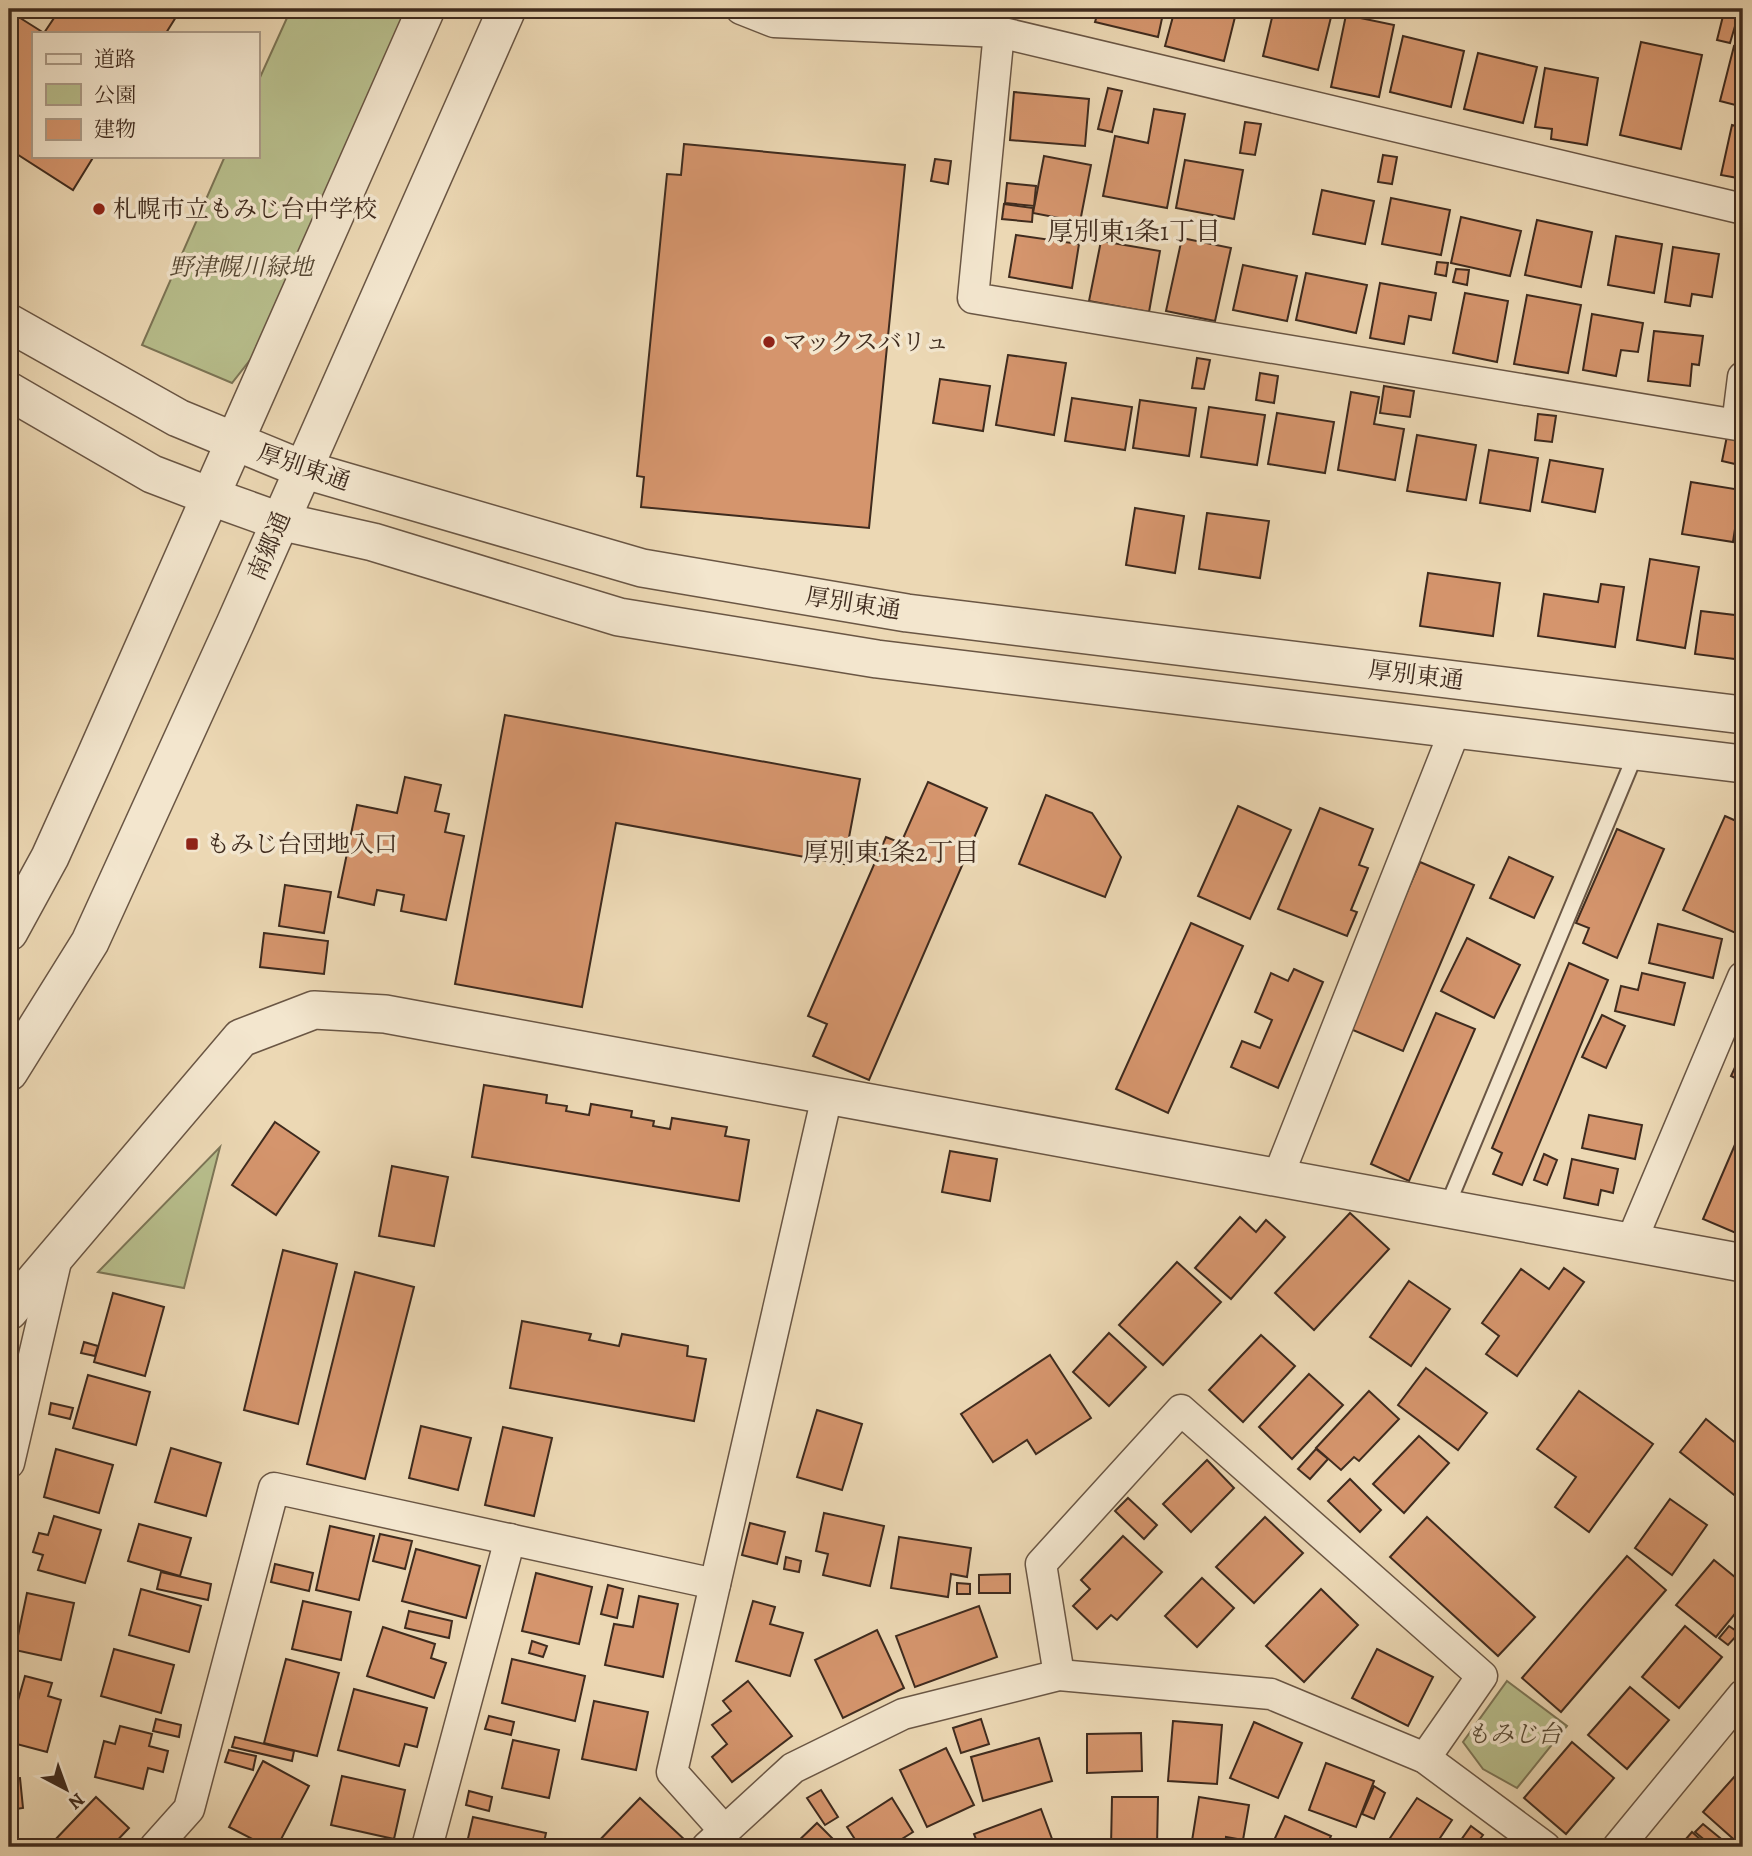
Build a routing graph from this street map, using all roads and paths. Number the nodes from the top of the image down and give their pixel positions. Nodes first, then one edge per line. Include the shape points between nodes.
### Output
1 (426, 9) edge
2 (507, 9) edge
3 (741, 9) edge
4 (999, 32) junction
5 (1743, 209) edge
6 (9, 323) edge
7 (1743, 377) edge
8 (9, 391) edge
9 (236, 442) junction
10 (302, 469) junction
11 (212, 497) junction
12 (279, 522) junction
13 (1743, 715) edge
14 (1455, 730) junction
15 (1637, 752) junction
16 (1743, 764) edge
17 (9, 932) edge
18 (1743, 976) edge
19 (9, 1072) edge
20 (827, 1096) junction
21 (1277, 1179) junction
22 (1446, 1210) junction
23 (1631, 1242) junction
24 (58, 1253) junction
25 (1743, 1263) edge
26 (9, 1311) edge
27 (9, 1463) edge
28 (510, 1539) junction
29 (715, 1584) junction
30 (1059, 1675) junction
31 (1743, 1695) edge
32 (1425, 1758) junction
33 (715, 1838) edge
34 (155, 1847) edge
35 (427, 1847) edge
36 (1545, 1847) edge
37 (1618, 1847) edge

1 - 9 street
2 - 10 street, 南郷通
3 - 4 street via 774,22
4 - 5 street
4 - 7 street via 972,298 1737,425
6 - 9 street, 厚別東通 via 178,418
8 - 11 street, 厚別東通 via 152,474
9 - 10 street, 厚別東通
9 - 11 street
10 - 12 street, 南郷通
10 - 13 street, 厚別東通 via 642,568 906,613
11 - 12 street, 厚別東通
11 - 17 street via 50,857
12 - 14 street, 厚別東通 via 373,542 619,617 877,659
12 - 19 street, 南郷通 via 90,942
14 - 15 street, 厚別東通
14 - 21 street
15 - 16 street, 厚別東通
15 - 22 lane
18 - 23 street
20 - 21 street
20 - 24 street via 385,1014 314,1010 241,1038
20 - 29 street
21 - 22 street
22 - 23 street
23 - 25 street
24 - 26 street
24 - 27 street
28 - 29 street
28 - 34 street via 274,1489 189,1809
28 - 35 street
29 - 33 street via 672,1772
30 - 32 street via 1271,1694
30 - 32 street via 1041,1564 1181,1410 1482,1676
30 - 33 street via 903,1714 793,1768
31 - 37 street
32 - 36 street

